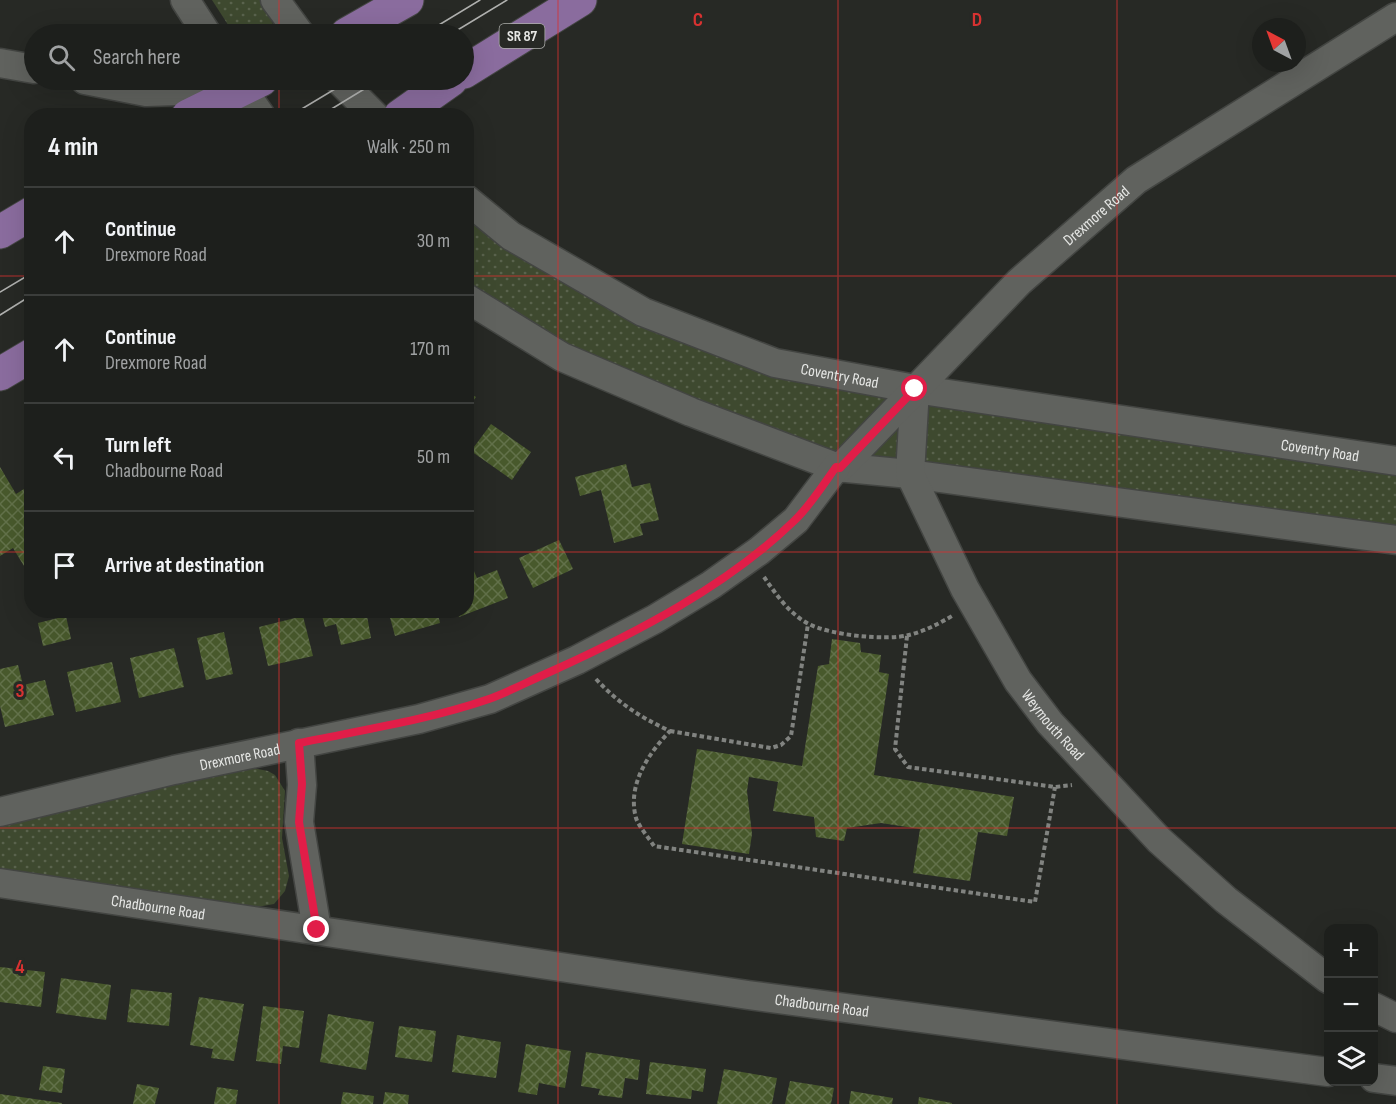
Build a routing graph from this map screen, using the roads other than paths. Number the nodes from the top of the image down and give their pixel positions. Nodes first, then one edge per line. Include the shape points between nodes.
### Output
1 (184, 0) edge
2 (275, 0) edge
3 (407, 0) edge
4 (580, 0) edge
5 (1392, 21) edge
6 (200, 24) edge
7 (293, 24) edge
8 (365, 24) edge
9 (0, 63) edge
10 (474, 66) edge
11 (24, 67) edge
12 (136, 90) edge
13 (168, 90) edge
14 (234, 90) edge
15 (249, 90) edge
16 (349, 90) edge
17 (437, 90) edge
18 (202, 108) edge
19 (257, 108) edge
20 (367, 108) edge
21 (411, 108) edge
22 (474, 206) edge
23 (24, 218) edge
24 (0, 232) edge
25 (474, 303) edge
26 (24, 360) edge
27 (0, 374) edge
28 (915, 389) junction
29 (1396, 461) edge
30 (838, 467) junction
31 (910, 474) junction
32 (1396, 540) edge
33 (299, 743) junction
34 (0, 812) edge
35 (0, 883) edge
36 (317, 930) junction
37 (1328, 978) edge
38 (1378, 1009) edge
39 (1396, 1018) edge
40 (1324, 1071) edge
41 (1378, 1079) edge
42 (1396, 1081) edge

1 - 6 street
2 - 7 street
3 - 8 main road
4 - 10 main road, SR 87
5 - 28 street, Drexmore Road via 1136,180 1019,282
9 - 11 street
12 - 13 street
14 - 18 main road
15 - 19 street
16 - 20 street
17 - 21 main road
22 - 28 street, Coventry Road via 511,236 643,312 775,363
23 - 24 main road
25 - 30 street via 562,357 691,412
26 - 27 main road
28 - 29 street, Coventry Road
28 - 30 street, Drexmore Road
28 - 31 street, Weymouth Road
30 - 31 street
30 - 33 street, Drexmore Road via 796,520 759,551 655,619 587,655 490,699
31 - 32 street
31 - 37 street, Weymouth Road via 965,589 1018,681 1050,723 1159,840 1226,900
33 - 34 street, Drexmore Road
33 - 36 street via 299,822
35 - 36 street, Chadbourne Road
36 - 40 street, Chadbourne Road via 748,995
38 - 39 street
41 - 42 street

